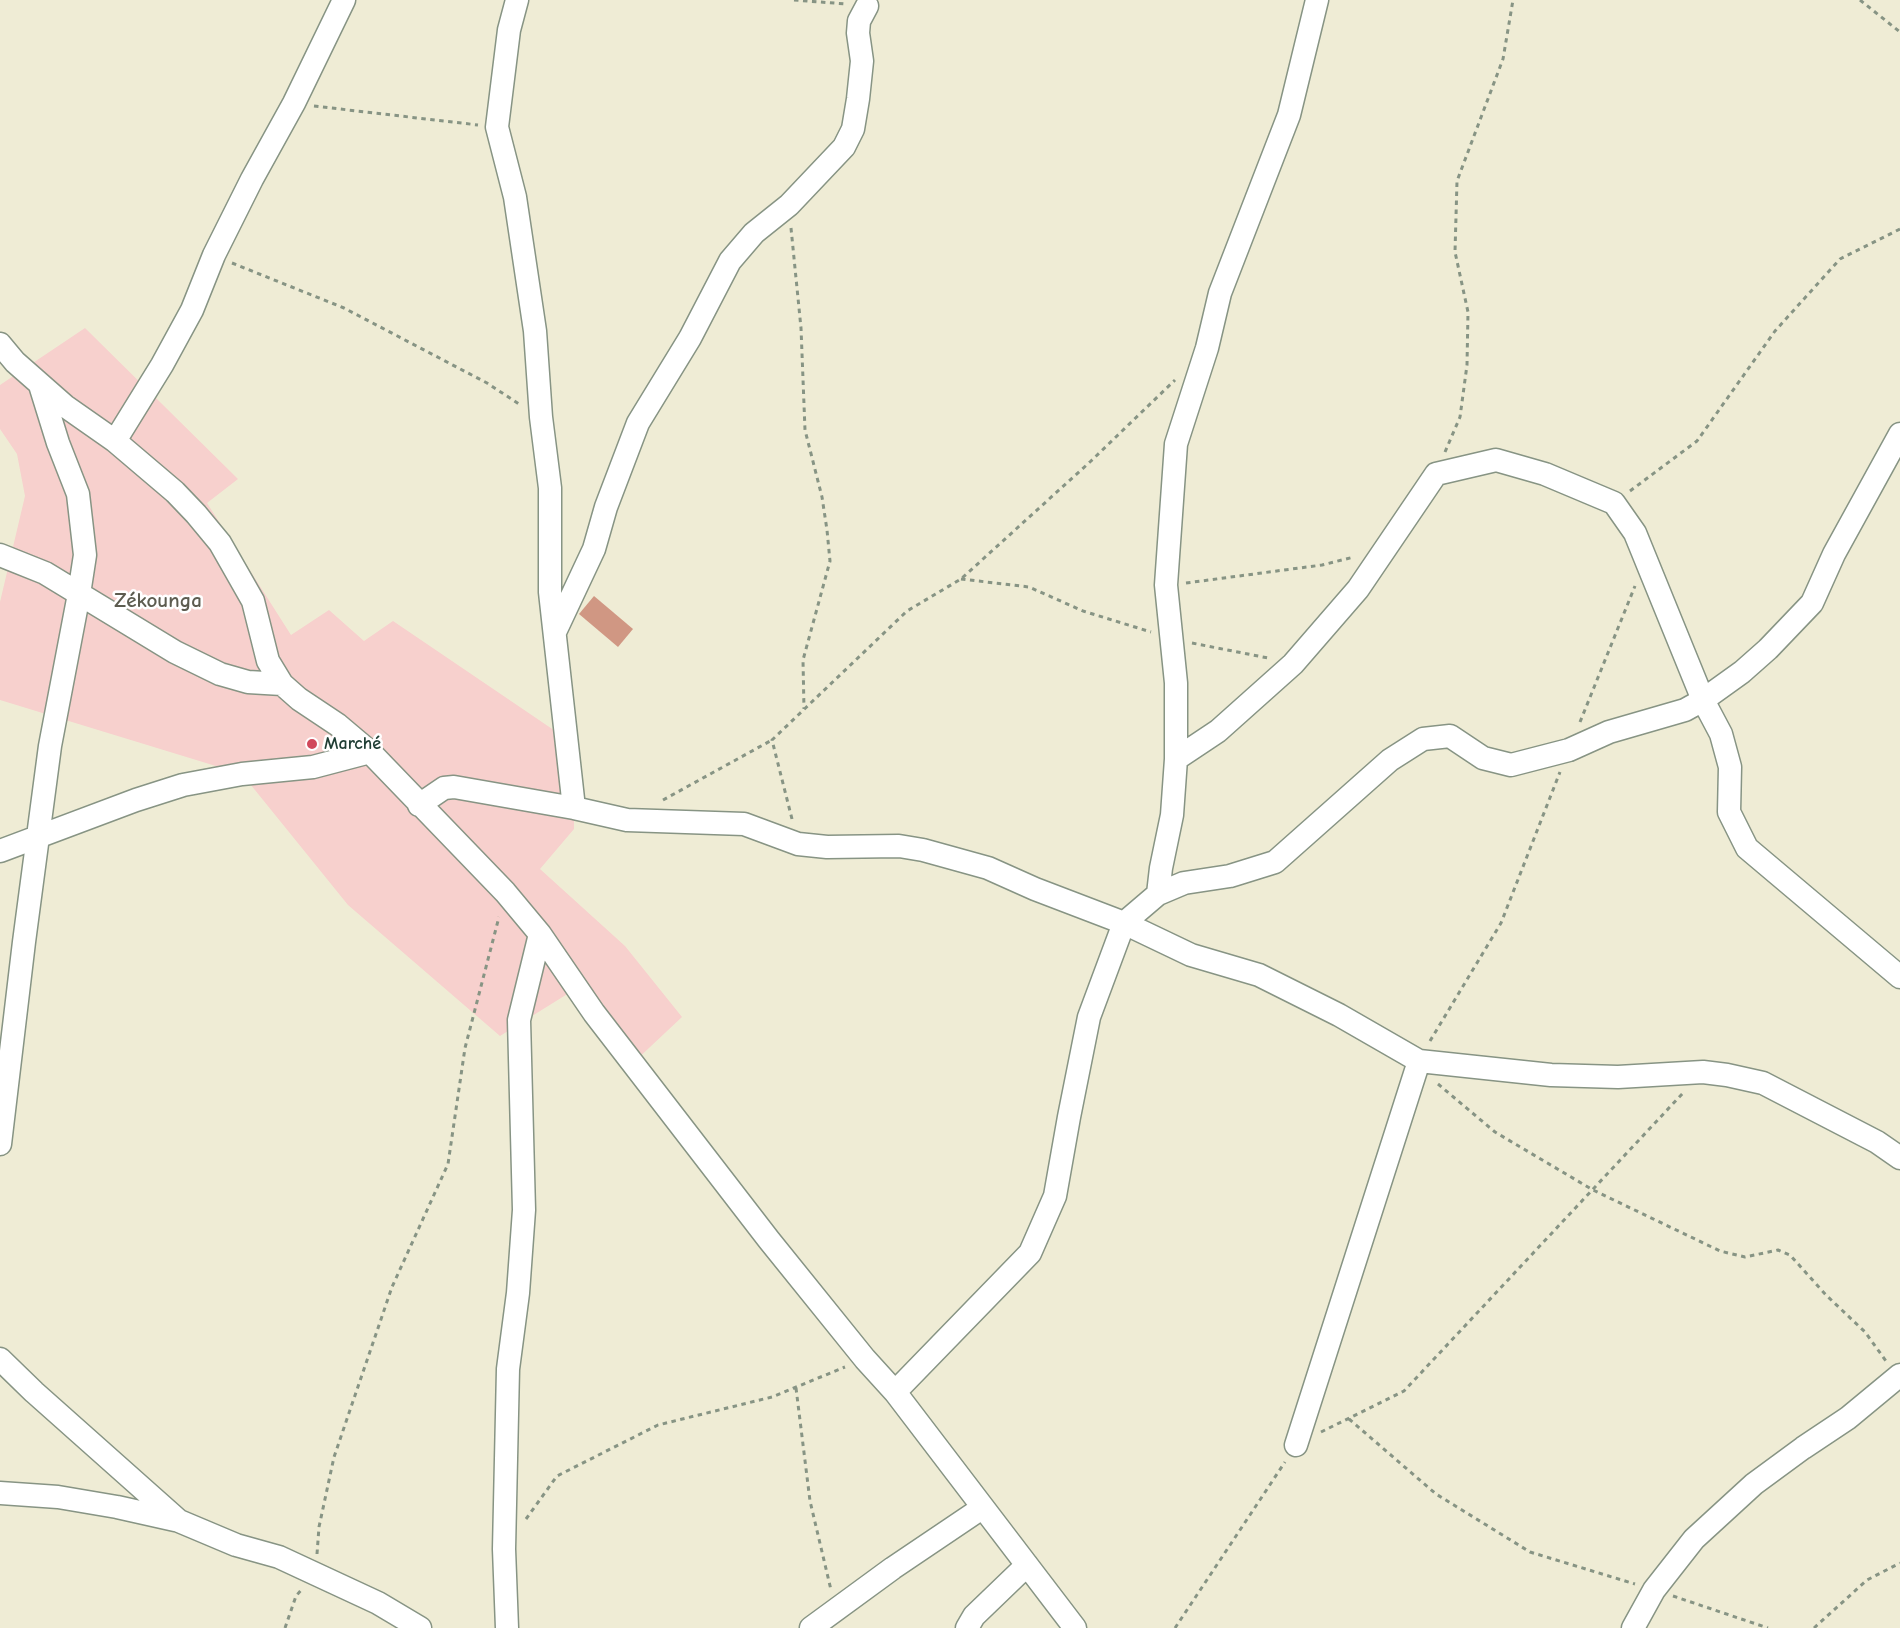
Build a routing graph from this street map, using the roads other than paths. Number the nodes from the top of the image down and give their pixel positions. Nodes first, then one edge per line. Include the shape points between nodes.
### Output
1 (344, 0) edge
2 (517, 0) edge
3 (1317, 0) edge
4 (867, 6) road end
5 (0, 344) edge
6 (7, 361) edge
7 (40, 384) junction
8 (1900, 434) edge
9 (116, 441) junction
10 (0, 555) edge
11 (80, 594) junction
12 (555, 632) junction
13 (282, 684) junction
14 (1703, 700) junction
15 (370, 752) junction
16 (1176, 759) junction
17 (419, 805) junction
18 (574, 808) junction
19 (40, 837) junction
20 (0, 851) edge
21 (1158, 894) junction
22 (1124, 923) junction
23 (540, 934) junction
24 (1900, 977) edge
25 (1423, 1062) junction
26 (0, 1144) edge
27 (1900, 1158) edge
28 (0, 1359) edge
29 (1899, 1376) edge
30 (895, 1392) junction
31 (1296, 1445) road end
32 (0, 1492) edge
33 (982, 1508) junction
34 (179, 1521) junction
35 (1027, 1565) junction
36 (420, 1628) edge
37 (507, 1628) edge
38 (811, 1628) edge
39 (967, 1628) edge
40 (1076, 1628) edge
41 (1633, 1628) edge

1 - 9 street via 214,255 187,320
2 - 12 street via 509,30 497,127 515,197 535,331 540,417 550,488 550,592
3 - 16 street via 1289,115 1220,292 1207,348 1176,444 1166,585 1176,682
4 - 12 street via 859,21 862,61 853,129 844,147 730,261 690,338 638,423 594,549
5 - 6 street
6 - 7 street
7 - 9 street
7 - 11 street via 78,494 85,555
8 - 14 street via 1834,554 1812,603 1759,657
9 - 13 street via 175,492 220,543 253,601 267,660
10 - 11 street via 45,573
11 - 13 street via 175,652 220,674 248,682
11 - 19 street via 50,746
12 - 18 street
13 - 15 street
14 - 16 street via 1635,532 1614,503 1545,474 1496,460 1436,474 1358,589 1293,664 1218,731
14 - 21 street via 1685,710 1609,732 1569,750 1511,765 1483,758 1450,736 1423,739 1390,760 1275,862 1230,876 1184,883
14 - 24 street via 1721,734 1730,767 1729,812 1747,848
15 - 17 street
15 - 19 street via 313,766 183,785
16 - 21 street via 1172,815
17 - 18 street via 444,788 454,786
17 - 23 street via 505,892
18 - 22 street via 627,820 744,824 798,844 922,850 988,868
19 - 20 street
19 - 26 street
21 - 22 street
22 - 25 street via 1191,955 1259,975
22 - 30 street via 1089,1017 1055,1196 1030,1253
23 - 30 street via 594,1013 769,1240
23 - 37 street via 519,1020 524,1210 508,1369 504,1550
25 - 27 street via 1551,1075 1727,1075 1763,1083
25 - 31 street
28 - 34 street
29 - 41 street via 1848,1418 1754,1484 1694,1539 1654,1590
30 - 33 street
32 - 34 street via 58,1497
33 - 35 street
33 - 38 street
34 - 36 street via 236,1545 279,1557 378,1603
35 - 39 street via 974,1616
35 - 40 street

